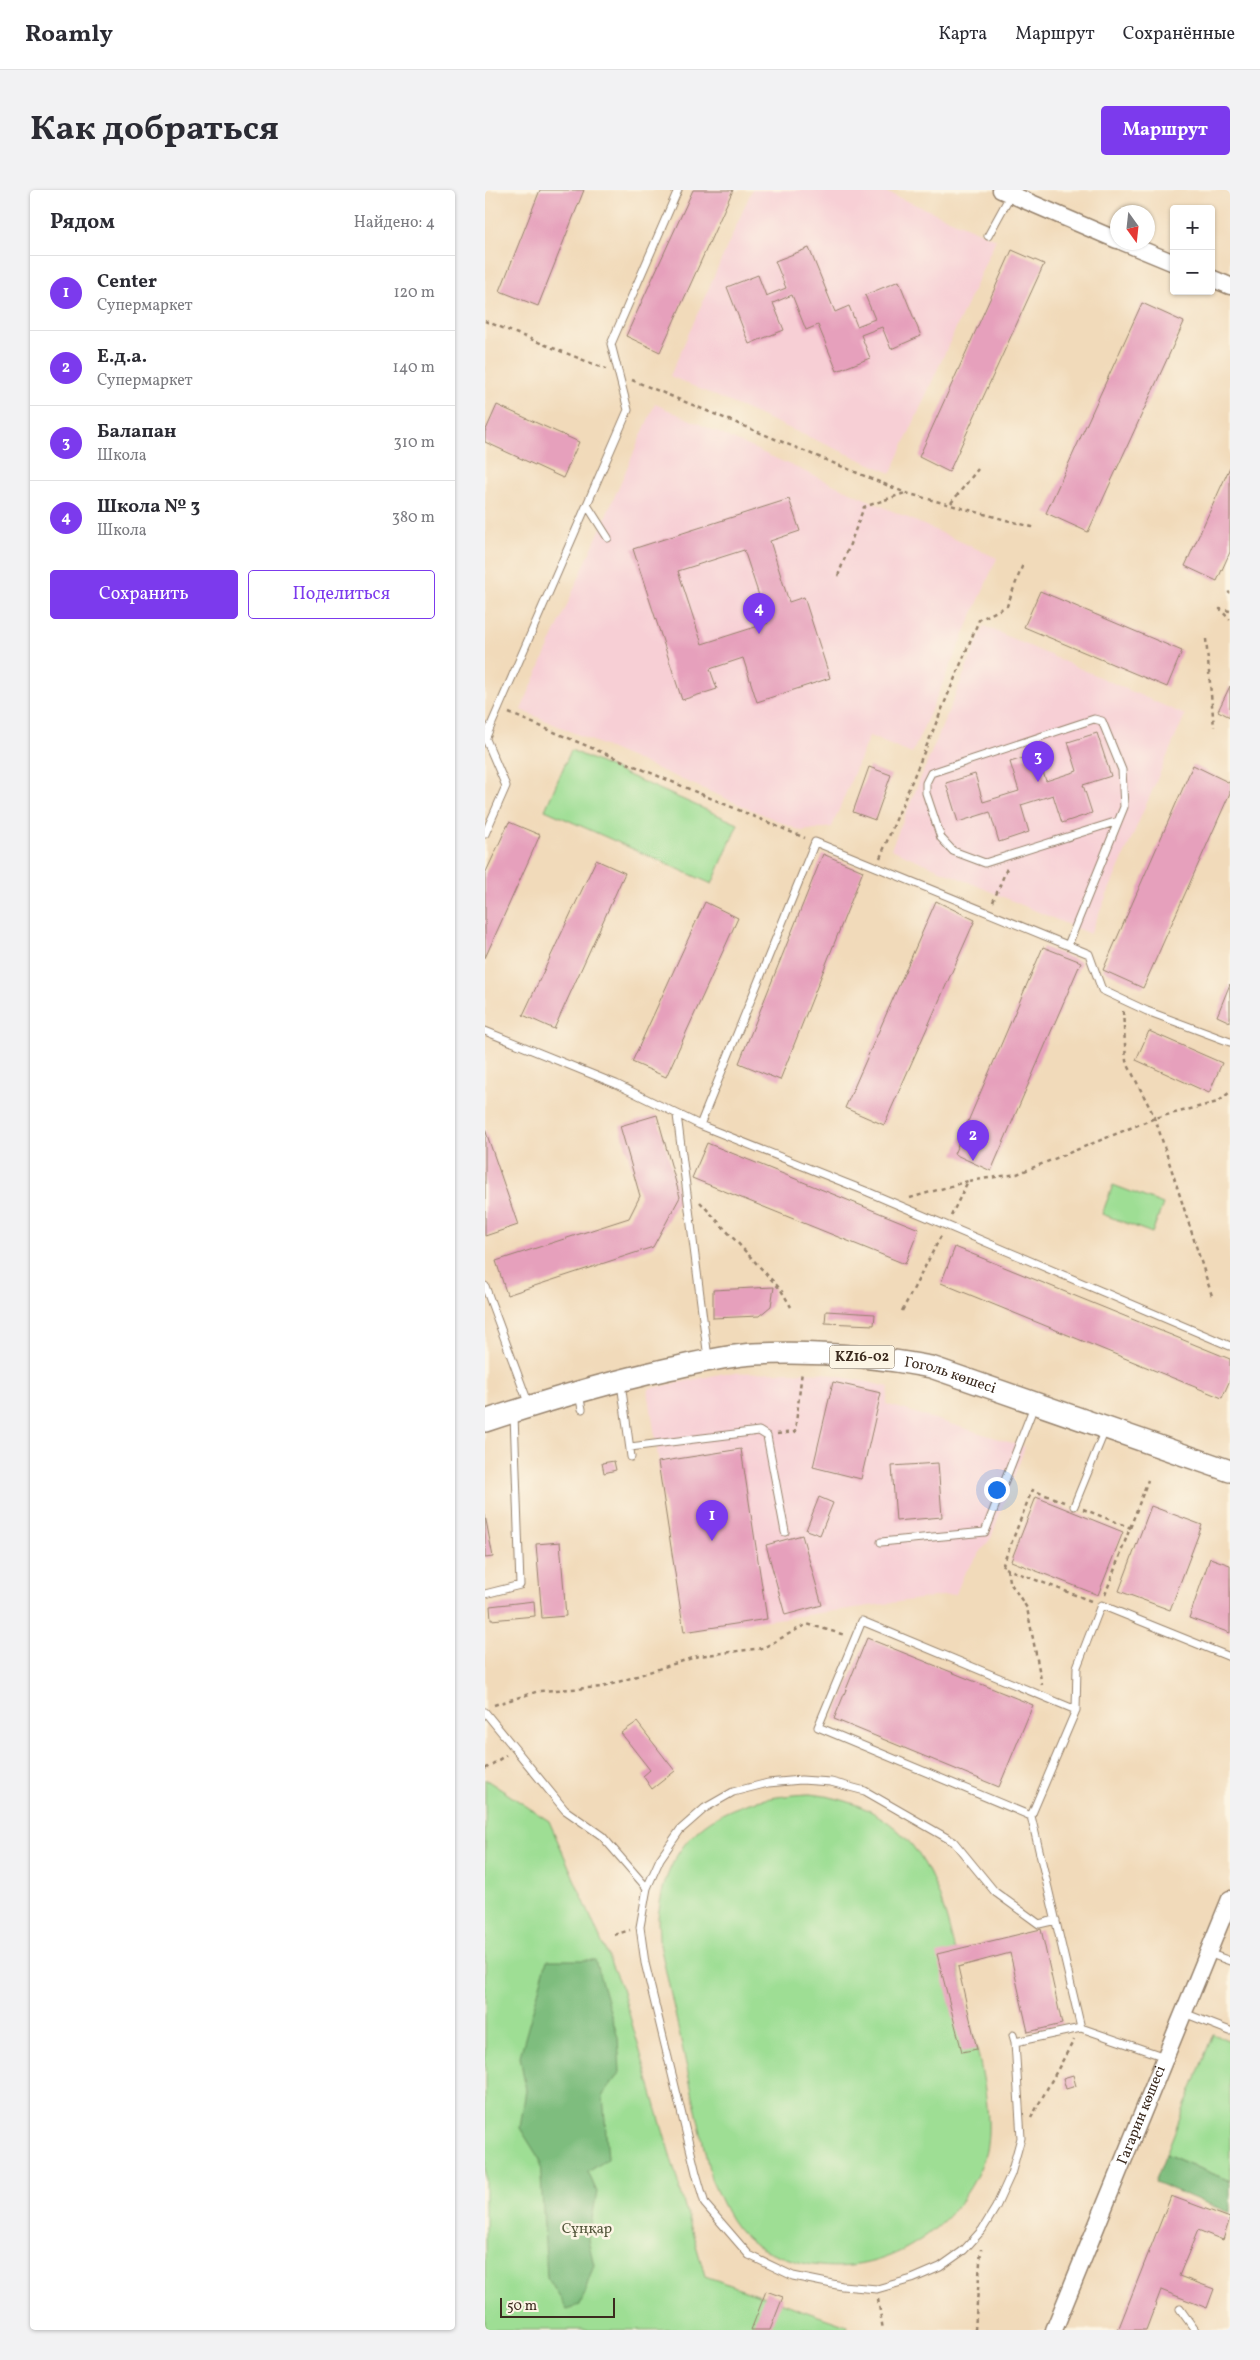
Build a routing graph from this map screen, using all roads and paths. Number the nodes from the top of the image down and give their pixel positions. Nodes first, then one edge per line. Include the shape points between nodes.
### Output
1 (678, 190) edge
2 (1006, 192) edge
3 (989, 236) dead end
4 (1110, 237) edge
5 (1143, 250) edge
6 (1170, 260) edge
7 (1215, 280) edge
8 (1230, 286) edge
9 (485, 321) edge
10 (619, 374) junction
11 (978, 469) dead end
12 (906, 493) junction
13 (951, 504) junction
14 (587, 505) junction
15 (1035, 528) dead end
16 (608, 538) dead end
17 (1023, 564) dead end
18 (838, 576) dead end
19 (1230, 611) edge
20 (1230, 620) edge
21 (1206, 639) dead end
22 (499, 708) junction
23 (1214, 727) dead end
24 (485, 737) edge
25 (1118, 821) junction
26 (485, 834) edge
27 (815, 842) junction
28 (1013, 854) junction
29 (876, 867) junction
30 (988, 913) junction
31 (1068, 945) junction
32 (1123, 999) junction
33 (485, 1031) edge
34 (1230, 1042) edge
35 (1230, 1092) edge
36 (677, 1115) junction
37 (1155, 1118) junction
38 (699, 1125) junction
39 (968, 1181) junction
40 (685, 1186) junction
41 (893, 1203) junction
42 (946, 1226) junction
43 (485, 1286) edge
44 (1213, 1298) dead end
45 (791, 1307) dead end
46 (902, 1311) dead end
47 (1230, 1346) edge
48 (708, 1360) junction
49 (802, 1364) dead end
50 (620, 1380) junction
51 (1035, 1403) junction
52 (521, 1409) junction
53 (485, 1421) edge
54 (1106, 1428) junction
55 (767, 1436) junction
56 (630, 1447) junction
57 (631, 1457) dead end
58 (1230, 1471) edge
59 (1148, 1480) dead end
60 (1074, 1506) junction
61 (1131, 1528) junction
62 (785, 1532) dead end
63 (881, 1542) dead end
64 (1007, 1569) junction
65 (485, 1594) edge
66 (1101, 1605) junction
67 (855, 1638) junction
68 (1230, 1657) edge
69 (1044, 1697) junction
70 (485, 1708) edge
71 (1076, 1710) junction
72 (485, 1712) edge
73 (515, 1749) junction
74 (485, 1769) edge
75 (1031, 1816) junction
76 (647, 1888) junction
77 (1230, 1899) edge
78 (1056, 1920) junction
79 (640, 1927) junction
80 (614, 1935) dead end
81 (1208, 1953) junction
82 (1230, 1961) edge
83 (1183, 2013) junction
84 (1081, 2028) junction
85 (1230, 2031) edge
86 (1165, 2057) junction
87 (1021, 2138) junction
88 (982, 2230) junction
89 (877, 2289) junction
90 (1180, 2309) dead end
91 (883, 2330) edge
92 (975, 2330) edge
93 (1054, 2330) edge
94 (1195, 2330) edge

1 - 10 lane via 611,344
2 - 3 lane
2 - 4 street
5 - 6 street
7 - 8 street
9 - 10 path
10 - 12 path
10 - 14 lane via 628,410
11 - 13 path
12 - 13 path
12 - 18 path via 864,507
13 - 15 path
14 - 16 lane
14 - 22 lane
17 - 29 path via 1007,606 979,620
19 - 20 path via 1220,609
21 - 23 path
22 - 24 lane
22 - 27 path
24 - 26 lane via 506,786
25 - 28 lane
25 - 28 lane via 1124,807 1122,770 1102,721 1094,719 931,773 926,782 926,793 941,838 953,850 985,863
25 - 31 lane
27 - 29 lane
27 - 38 lane
28 - 30 path
29 - 30 lane
30 - 31 lane
31 - 32 lane via 1089,954 1102,990
32 - 34 lane
32 - 37 path via 1126,1061
33 - 36 lane via 616,1084
35 - 37 path via 1218,1102
36 - 38 lane
36 - 40 lane
37 - 39 path via 1017,1174
37 - 44 path
38 - 41 lane
39 - 41 path
39 - 42 path
40 - 45 path via 781,1290
40 - 48 lane
41 - 42 lane
42 - 46 path
42 - 47 lane
43 - 52 lane
48 - 50 main road, Гоголь көшесі / KZ16-02
48 - 51 main road, Гоголь көшесі / KZ16-02 via 753,1354 797,1354 904,1362 931,1367
49 - 55 path via 795,1432
50 - 52 main road, Гоголь көшесі / KZ16-02 via 580,1400
50 - 56 lane
51 - 54 main road, Гоголь көшесі / KZ16-02
51 - 63 lane via 985,1532
52 - 53 main road, Гоголь көшесі / KZ16-02
52 - 65 lane via 520,1585
54 - 58 main road, Гоголь көшесі / KZ16-02
54 - 60 lane
55 - 56 lane via 759,1431
55 - 62 lane
56 - 57 lane
59 - 61 path
60 - 61 path
60 - 64 path via 1032,1490 1002,1567
61 - 66 path
64 - 66 path
64 - 69 path via 1009,1581 1027,1608
66 - 68 lane
66 - 71 lane via 1077,1667
67 - 69 lane via 862,1621
67 - 70 path via 807,1624 763,1648 698,1656 603,1687 539,1691
67 - 75 lane via 818,1727
69 - 71 lane
71 - 75 lane
72 - 73 lane
73 - 74 path
73 - 76 lane via 565,1810 602,1836
75 - 78 lane
76 - 78 lane via 660,1859 680,1830 705,1808 733,1792 768,1783 831,1782 865,1791 954,1842 995,1892 1039,1924
76 - 79 lane
77 - 81 street, Гагарин көшесі
78 - 84 lane
79 - 80 path
79 - 89 lane via 645,1963 705,2204 749,2255 793,2276
81 - 82 lane
81 - 83 street, Гагарин көшесі
83 - 85 lane
83 - 86 street, Гагарин көшесі
84 - 86 lane
84 - 87 path
84 - 87 lane via 1014,2038
86 - 93 street, Гагарин көшесі
87 - 88 lane via 1011,2174
88 - 89 lane via 964,2250 940,2267 912,2280
88 - 92 path
89 - 91 path
90 - 94 lane

